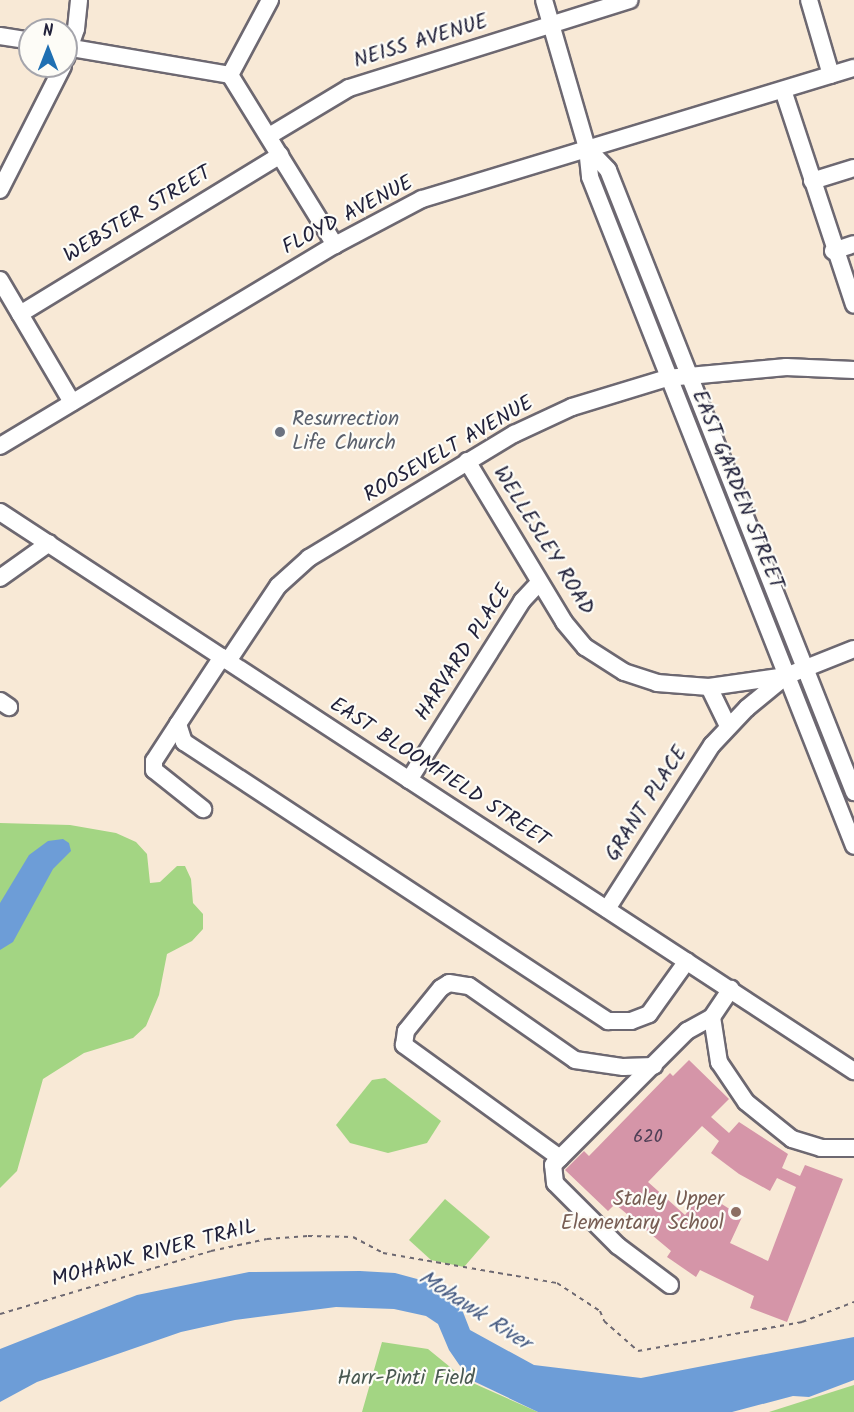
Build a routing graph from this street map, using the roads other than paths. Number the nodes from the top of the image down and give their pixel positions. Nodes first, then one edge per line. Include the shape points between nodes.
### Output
1 (79, 0) edge
2 (544, 0) edge
3 (630, 0) edge
4 (809, 0) edge
5 (271, 1) edge
6 (75, 18) edge
7 (552, 26) junction
8 (0, 36) edge
9 (18, 39) edge
10 (78, 53) edge
11 (854, 68) edge
12 (230, 75) junction
13 (831, 75) junction
14 (57, 78) edge
15 (783, 90) junction
16 (269, 136) junction
17 (587, 148) junction
18 (280, 154) junction
19 (854, 168) edge
20 (812, 181) junction
21 (0, 190) edge
22 (854, 244) edge
23 (335, 245) junction
24 (833, 251) junction
25 (0, 280) edge
26 (854, 305) edge
27 (20, 314) junction
28 (854, 370) edge
29 (688, 375) junction
30 (668, 378) junction
31 (72, 402) junction
32 (0, 446) edge
33 (467, 461) junction
34 (0, 512) edge
35 (49, 543) junction
36 (0, 578) edge
37 (539, 583) junction
38 (854, 649) edge
39 (225, 659) junction
40 (805, 669) junction
41 (786, 676) junction
42 (709, 687) junction
43 (178, 724) junction
44 (728, 726) junction
45 (409, 780) junction
46 (854, 792) edge
47 (202, 808) dead end
48 (854, 846) edge
49 (607, 909) junction
50 (687, 961) junction
51 (731, 989) junction
52 (712, 1017) junction
53 (654, 1066) junction
54 (854, 1071) edge
55 (854, 1148) edge
56 (560, 1158) junction
57 (670, 1285) dead end

1 - 6 street
2 - 7 street, EAST GARDEN STREET
3 - 7 street, NEISS AVENUE
4 - 13 street
5 - 12 street
7 - 16 street, NEISS AVENUE via 349,88
7 - 17 street, EAST GARDEN STREET
8 - 9 street
10 - 12 street
11 - 13 street, FLOYD AVENUE
12 - 16 street
13 - 15 street, FLOYD AVENUE
14 - 21 street
15 - 17 street, FLOYD AVENUE
15 - 20 street
16 - 18 street
17 - 23 street, FLOYD AVENUE via 422,200
17 - 29 street, EAST GARDEN STREET via 608,170
17 - 30 street, EAST GARDEN STREET via 590,177
18 - 23 street
18 - 27 street, WEBSTER STREET
19 - 20 street
20 - 24 street
22 - 24 street
23 - 31 street, FLOYD AVENUE
24 - 26 street
25 - 27 street
27 - 31 street
28 - 29 street, ROOSEVELT AVENUE via 786,367
29 - 30 street, ROOSEVELT AVENUE
29 - 40 street, EAST GARDEN STREET
30 - 33 street, ROOSEVELT AVENUE via 572,407
30 - 41 street, EAST GARDEN STREET
31 - 32 street, FLOYD AVENUE
33 - 37 street, WELLESLEY ROAD
33 - 39 street, ROOSEVELT AVENUE via 292,572
34 - 35 street, EAST BLOOMFIELD STREET
35 - 36 street
35 - 39 street, EAST BLOOMFIELD STREET
37 - 42 street, WELLESLEY ROAD via 564,622 604,661 657,683
37 - 45 street, HARVARD PLACE via 522,601
38 - 40 street, WELLESLEY ROAD
39 - 43 street, ROOSEVELT AVENUE
39 - 45 street, EAST BLOOMFIELD STREET
40 - 41 street, WELLESLEY ROAD
40 - 46 street, EAST GARDEN STREET
41 - 42 street, WELLESLEY ROAD
41 - 44 street, GRANT PLACE
41 - 48 street, EAST GARDEN STREET
42 - 44 street
43 - 47 street, ROOSEVELT AVENUE via 154,761 154,770
43 - 50 street via 184,742 608,1021 631,1021 649,1014
44 - 49 street, GRANT PLACE via 693,771
45 - 49 street, EAST BLOOMFIELD STREET
49 - 50 street, EAST BLOOMFIELD STREET
50 - 51 street, EAST BLOOMFIELD STREET
51 - 52 street
51 - 54 street, EAST BLOOMFIELD STREET
52 - 53 street via 687,1031
52 - 55 street via 719,1062 746,1102 792,1139 821,1148
53 - 56 street
53 - 56 street via 623,1067 575,1060 469,986 449,983 441,988 406,1031 404,1045
56 - 57 street via 553,1165 555,1183 618,1246

